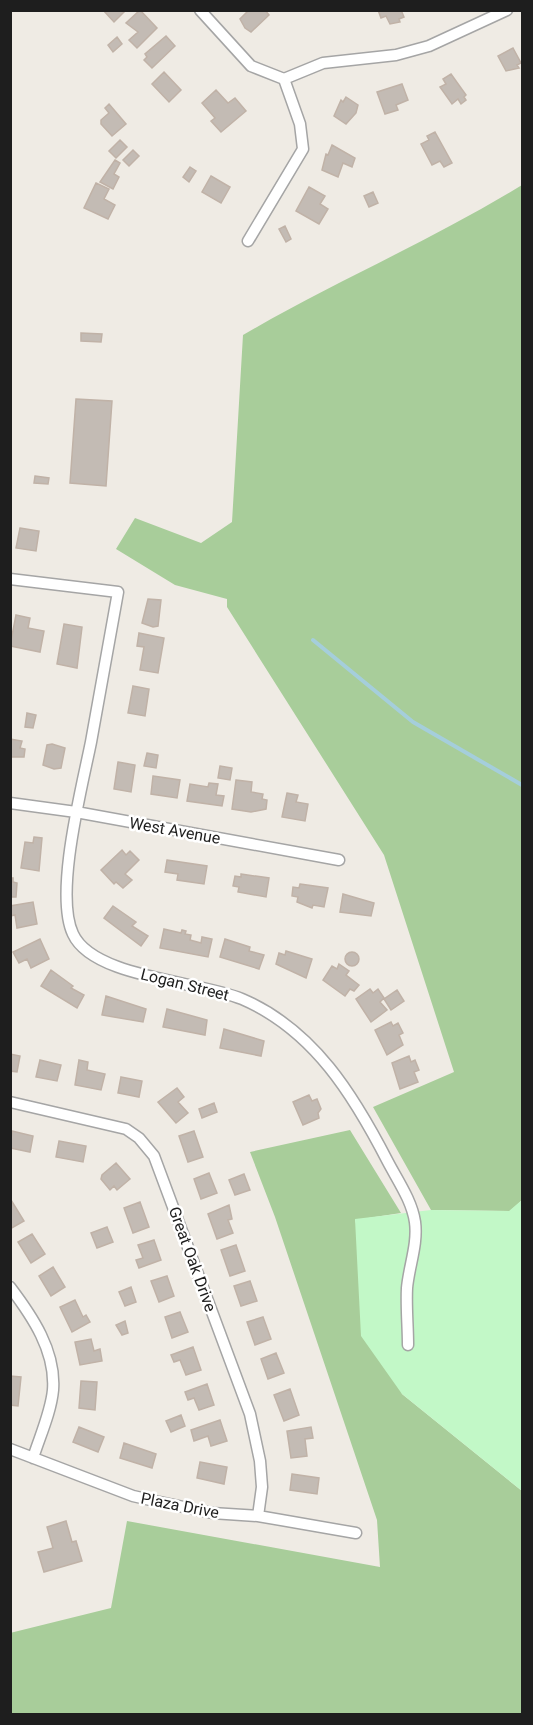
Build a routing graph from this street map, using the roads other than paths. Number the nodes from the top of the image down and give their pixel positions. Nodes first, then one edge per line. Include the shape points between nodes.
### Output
1 (200, 10) edge
2 (507, 10) edge
3 (284, 79) junction
4 (248, 241) dead end
5 (10, 579) edge
6 (10, 803) edge
7 (76, 812) junction
8 (339, 860) dead end
9 (10, 1102) edge
10 (10, 1287) edge
11 (408, 1345) dead end
12 (10, 1449) edge
13 (33, 1458) junction
14 (258, 1516) junction
15 (356, 1533) dead end

1 - 3 street via 250,66
2 - 3 street via 429,46 396,56 323,63
3 - 4 street via 300,124 303,149
5 - 7 street, Logan Street via 118,592
6 - 7 street, West Avenue
7 - 8 street, West Avenue
7 - 11 street, Logan Street via 66,901 76,940 95,956 119,968 241,999 271,1014 320,1056 354,1100 407,1197 415,1222 407,1288
9 - 14 street, Great Oak Drive via 126,1129 154,1156 250,1414 260,1461
10 - 13 street via 44,1342 51,1364 52,1393
12 - 13 street, Plaza Drive
13 - 14 street, Plaza Drive via 133,1496 212,1513
14 - 15 street, Plaza Drive

